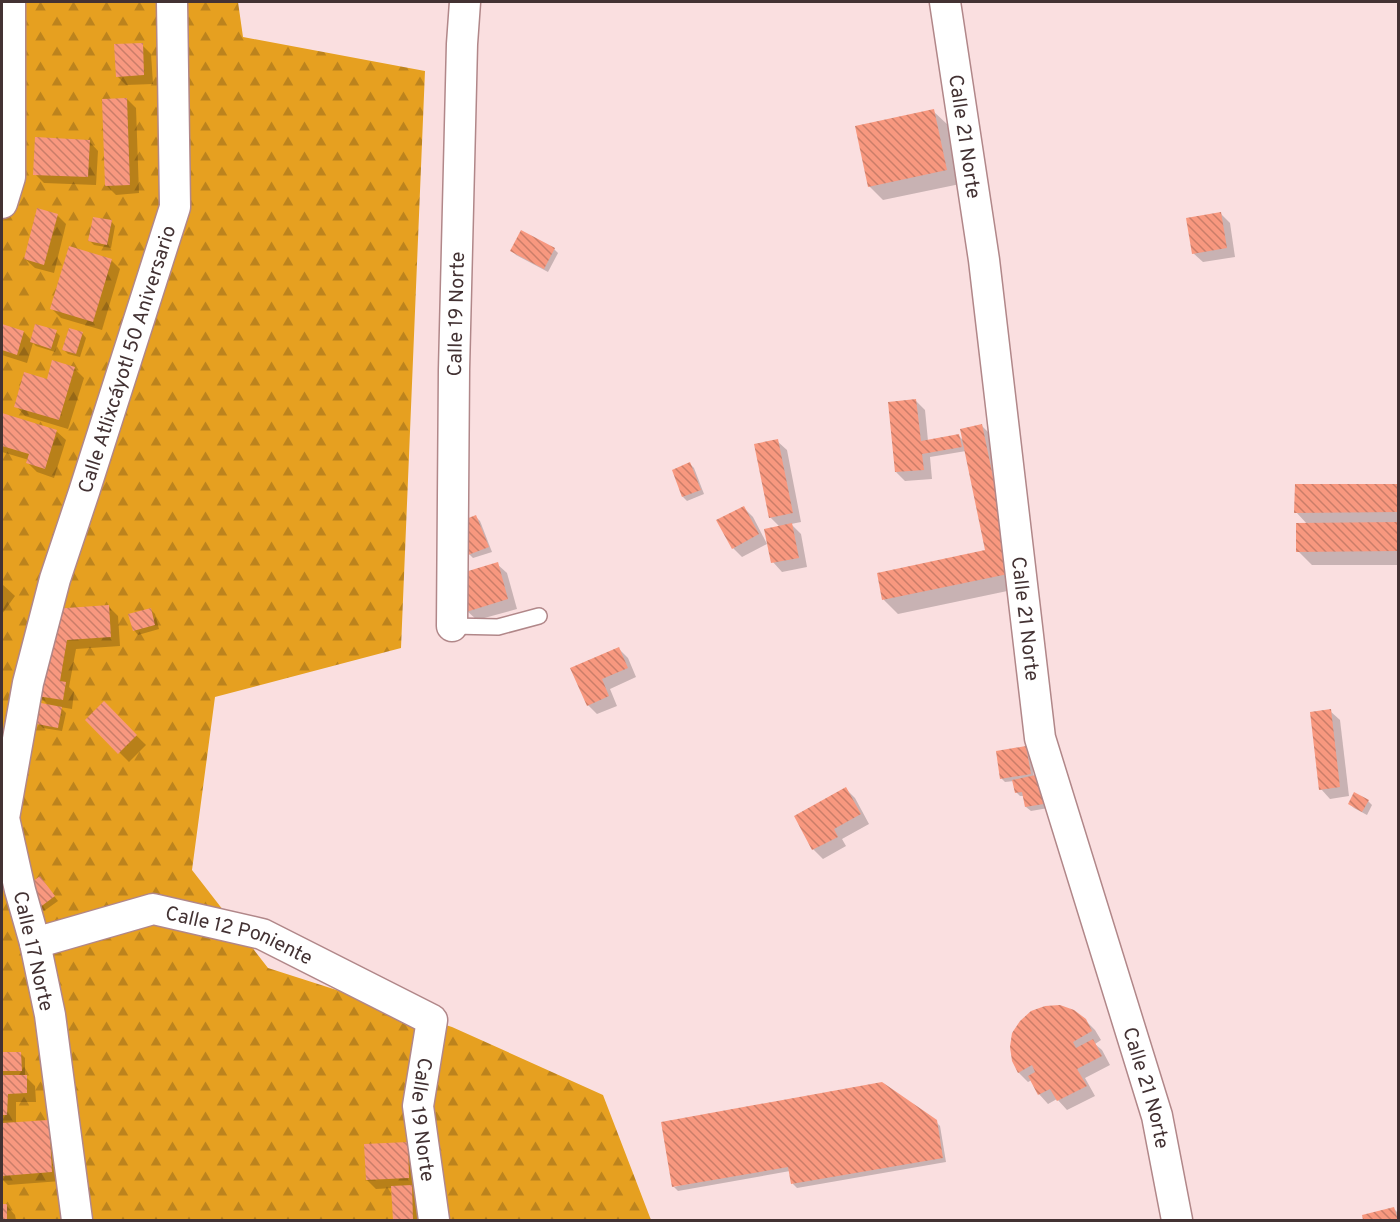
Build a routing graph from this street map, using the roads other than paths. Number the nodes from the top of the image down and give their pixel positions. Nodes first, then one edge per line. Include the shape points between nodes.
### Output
1 (10, 2) edge
2 (172, 2) edge
3 (465, 2) edge
4 (945, 2) edge
5 (2, 203) edge
6 (539, 616) dead end
7 (452, 626) joint
8 (15, 683) edge
9 (36, 943) junction
10 (432, 1020) joint
11 (77, 1221) edge
12 (434, 1221) edge
13 (1177, 1221) edge

1 - 5 street via 10,177
2 - 8 street, Calle Atlixcáyotl 50 Aniversario via 175,207 55,579
3 - 7 street, Calle 19 Norte
4 - 13 street, Calle 21 Norte via 984,260 1040,738 1157,1116
6 - 7 lane via 498,627
8 - 9 street, Calle 17 Norte via 4,818
9 - 10 street, Calle 12 Poniente via 153,909 262,934
9 - 11 street, Calle 17 Norte via 50,1016
10 - 12 street, Calle 19 Norte via 418,1106

